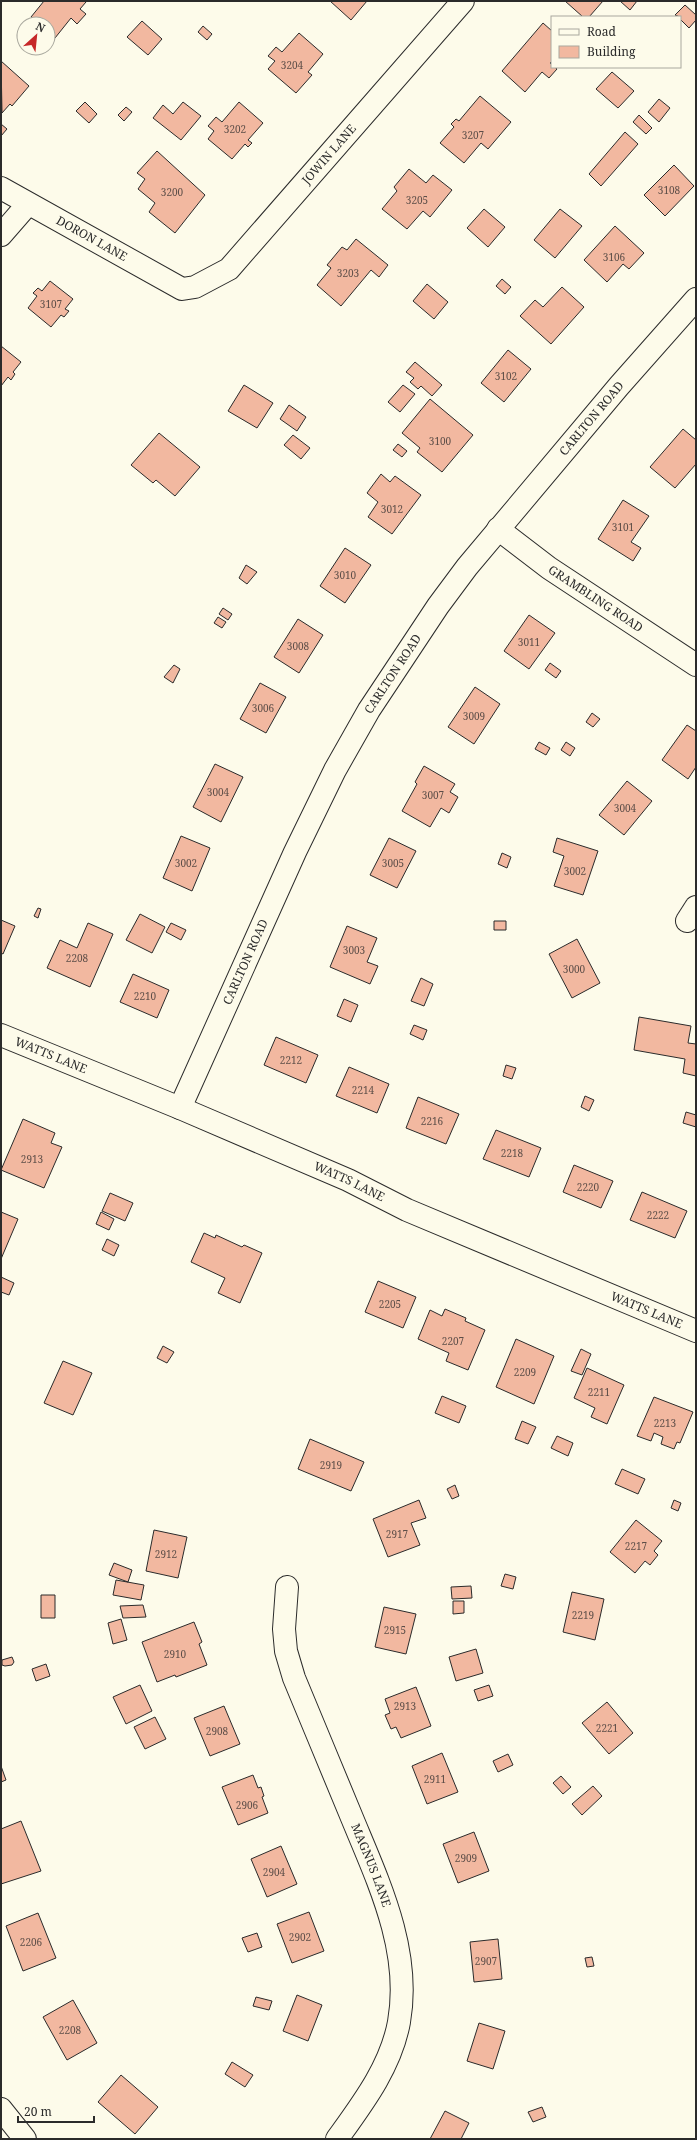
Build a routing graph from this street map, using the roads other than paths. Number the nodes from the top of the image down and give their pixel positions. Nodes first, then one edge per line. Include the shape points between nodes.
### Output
1 (463, 1) edge
2 (1, 188) edge
3 (28, 204) junction
4 (1, 235) edge
5 (182, 289) joint
6 (696, 299) edge
7 (498, 529) junction
8 (696, 665) edge
9 (1, 1035) edge
10 (180, 1108) junction
11 (696, 1331) edge
12 (287, 1587) dead end
13 (1, 2109) edge
14 (24, 2139) edge
15 (337, 2139) edge

1 - 5 street, JOWIN LANE via 229,269 195,287
2 - 3 street, DORON LANE
3 - 4 street
3 - 5 street, DORON LANE
6 - 7 street, CARLTON ROAD
7 - 8 street, GRAMBLING ROAD via 549,568
7 - 10 street, CARLTON ROAD via 438,606 369,710 336,770 295,852
9 - 10 street, WATTS LANE
10 - 11 street, WATTS LANE via 348,1180 407,1210
12 - 15 street, MAGNUS LANE via 284,1629 286,1651 294,1678 377,1880 392,1923 402,1970 402,1995 393,2042 368,2096
13 - 14 street

